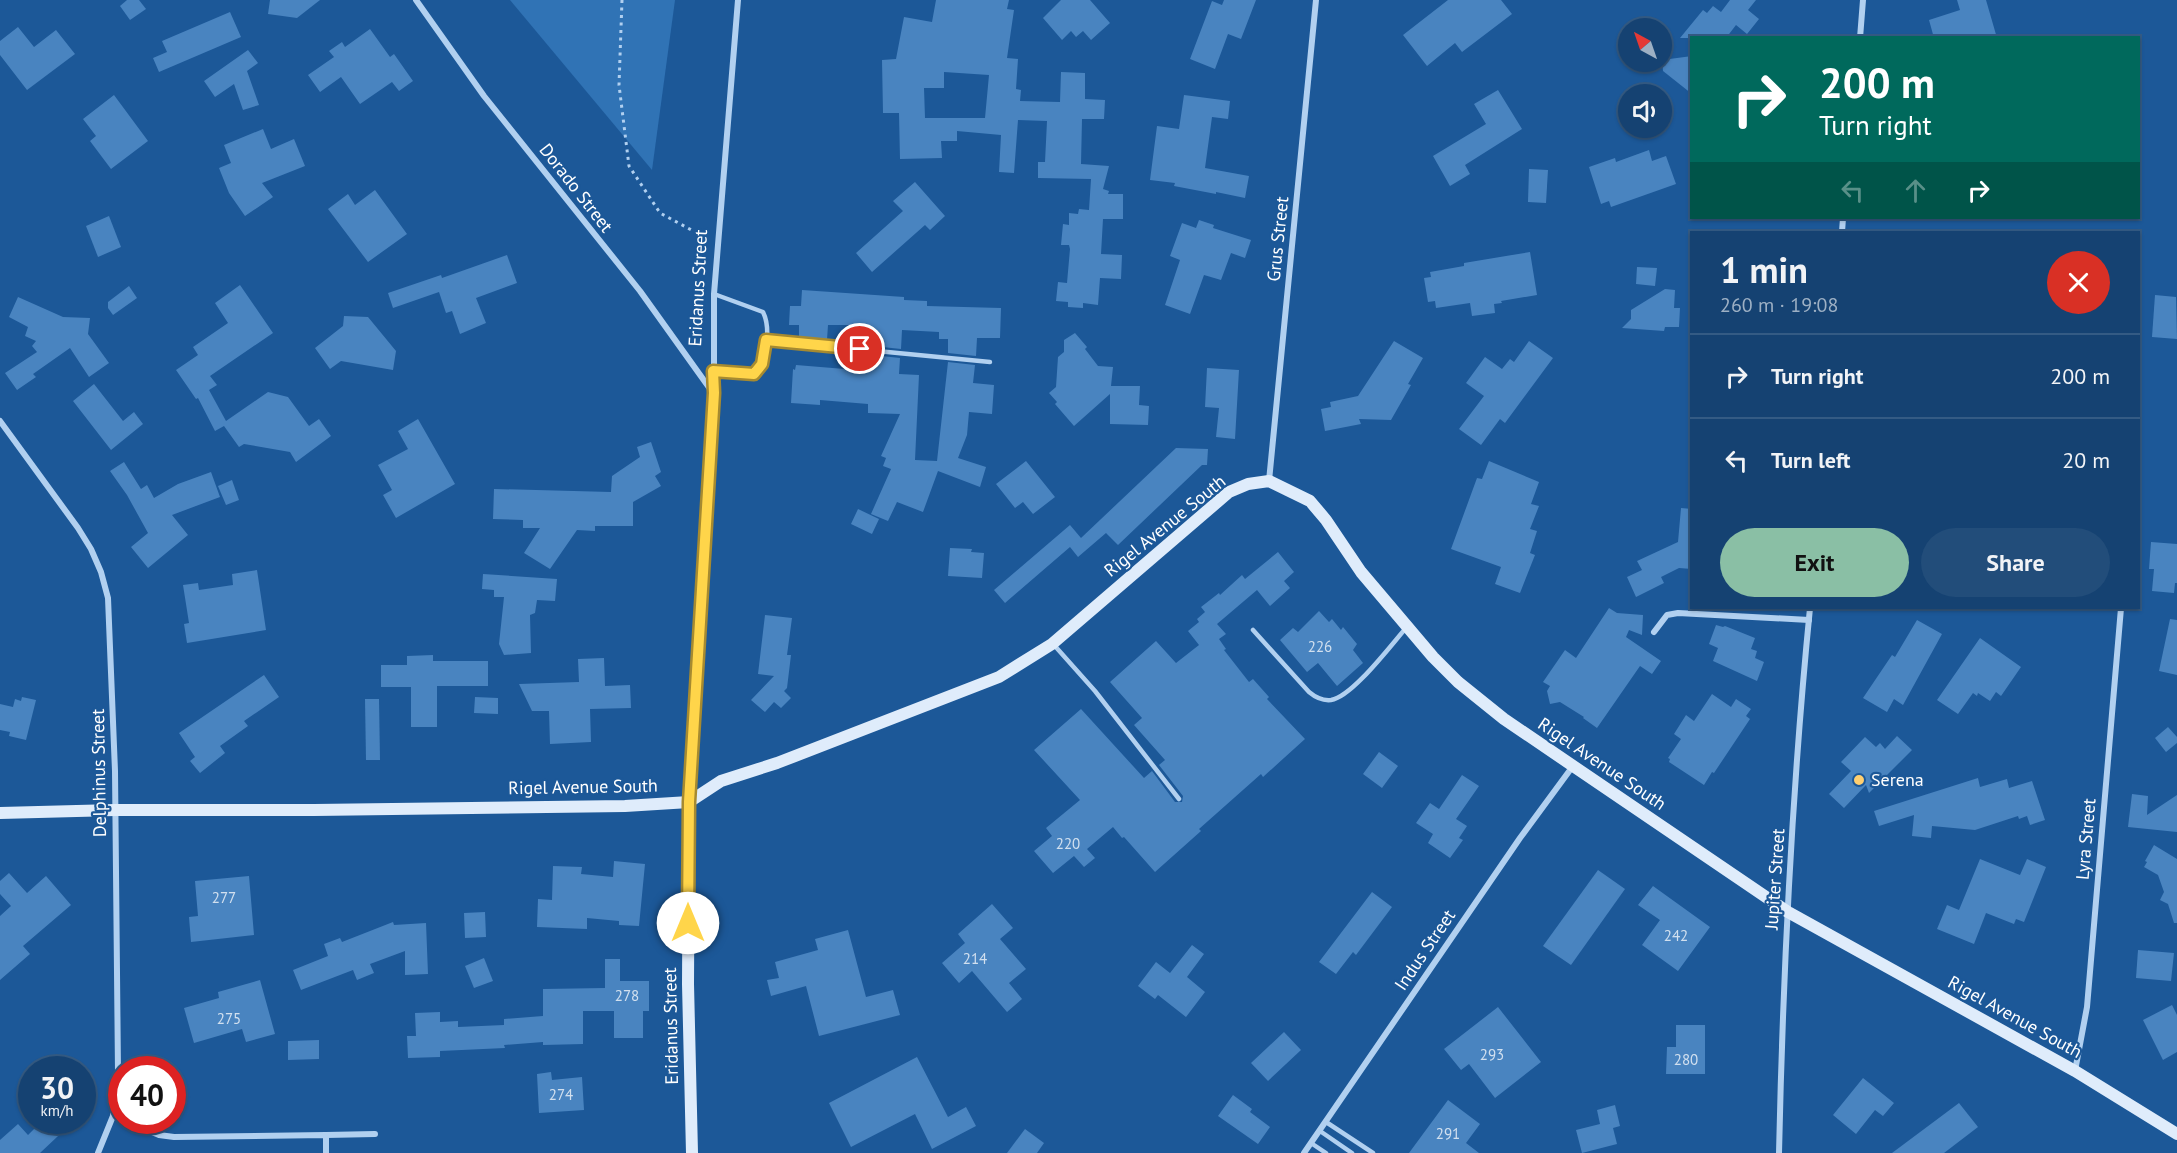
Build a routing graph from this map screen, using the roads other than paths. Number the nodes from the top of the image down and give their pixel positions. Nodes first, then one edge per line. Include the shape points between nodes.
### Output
1 (416, 0) edge
2 (738, 0) edge
3 (1316, 0) edge
4 (1863, 0) edge
5 (1860, 36) edge
6 (714, 294) junction
7 (766, 340) junction
8 (795, 342) joint
9 (990, 362) dead end
10 (713, 371) junction
11 (714, 393) junction
12 (0, 421) edge
13 (1269, 481) junction
14 (1810, 609) edge
15 (2121, 609) edge
16 (1809, 620) junction
17 (1407, 627) junction
18 (1253, 630) dead end
19 (1654, 632) dead end
20 (1052, 644) junction
21 (1573, 766) junction
22 (1179, 799) dead end
23 (689, 802) junction
24 (116, 810) junction
25 (0, 813) edge
26 (1788, 912) junction
27 (118, 1056) edge
28 (2075, 1071) junction
29 (1326, 1122) junction
30 (108, 1128) edge
31 (1320, 1131) junction
32 (157, 1134) edge
33 (375, 1134) dead end
34 (2177, 1134) edge
35 (326, 1135) junction
36 (1311, 1143) junction
37 (98, 1153) edge
38 (326, 1153) edge
39 (692, 1153) edge
40 (1304, 1153) edge
41 (1326, 1153) edge
42 (1352, 1153) edge
43 (1373, 1153) edge
44 (1779, 1153) edge

1 - 11 street, Dorado Street via 484,96 640,291
2 - 6 street, Eridanus Street
3 - 13 street, Grus Street
4 - 5 street
6 - 7 lane via 763,312
6 - 10 street, Eridanus Street
7 - 8 street
7 - 10 lane via 762,364 754,374
8 - 9 lane
10 - 11 street, Eridanus Street
11 - 23 street, Eridanus Street
12 - 24 street, Delphinus Street via 78,528 101,572 110,620
13 - 17 main road, Rigel Avenue South via 1310,501
13 - 20 main road, Rigel Avenue South via 1229,492
14 - 16 street, Jupiter Street
15 - 28 street, Lyra Street via 2087,1007
16 - 19 street via 1678,613 1668,615
16 - 26 street, Jupiter Street
17 - 18 lane via 1345,695 1332,700 1317,698 1309,692
17 - 21 main road, Rigel Avenue South via 1458,682
20 - 22 lane via 1095,691
20 - 23 main road, Rigel Avenue South via 999,676 721,781
21 - 26 main road, Rigel Avenue South
21 - 29 street, Indus Street
23 - 24 main road, Rigel Avenue South via 625,806
23 - 39 main road, Eridanus Street
24 - 25 main road, Rigel Avenue South
24 - 27 street, Delphinus Street
26 - 28 main road, Rigel Avenue South
26 - 44 street, Jupiter Street
28 - 34 main road, Rigel Avenue South
29 - 31 street, Indus Street
29 - 43 lane
30 - 37 street, Delphinus Street
31 - 36 street, Indus Street
31 - 42 lane
32 - 35 street
33 - 35 street
35 - 38 street
36 - 40 street, Indus Street
36 - 41 lane

